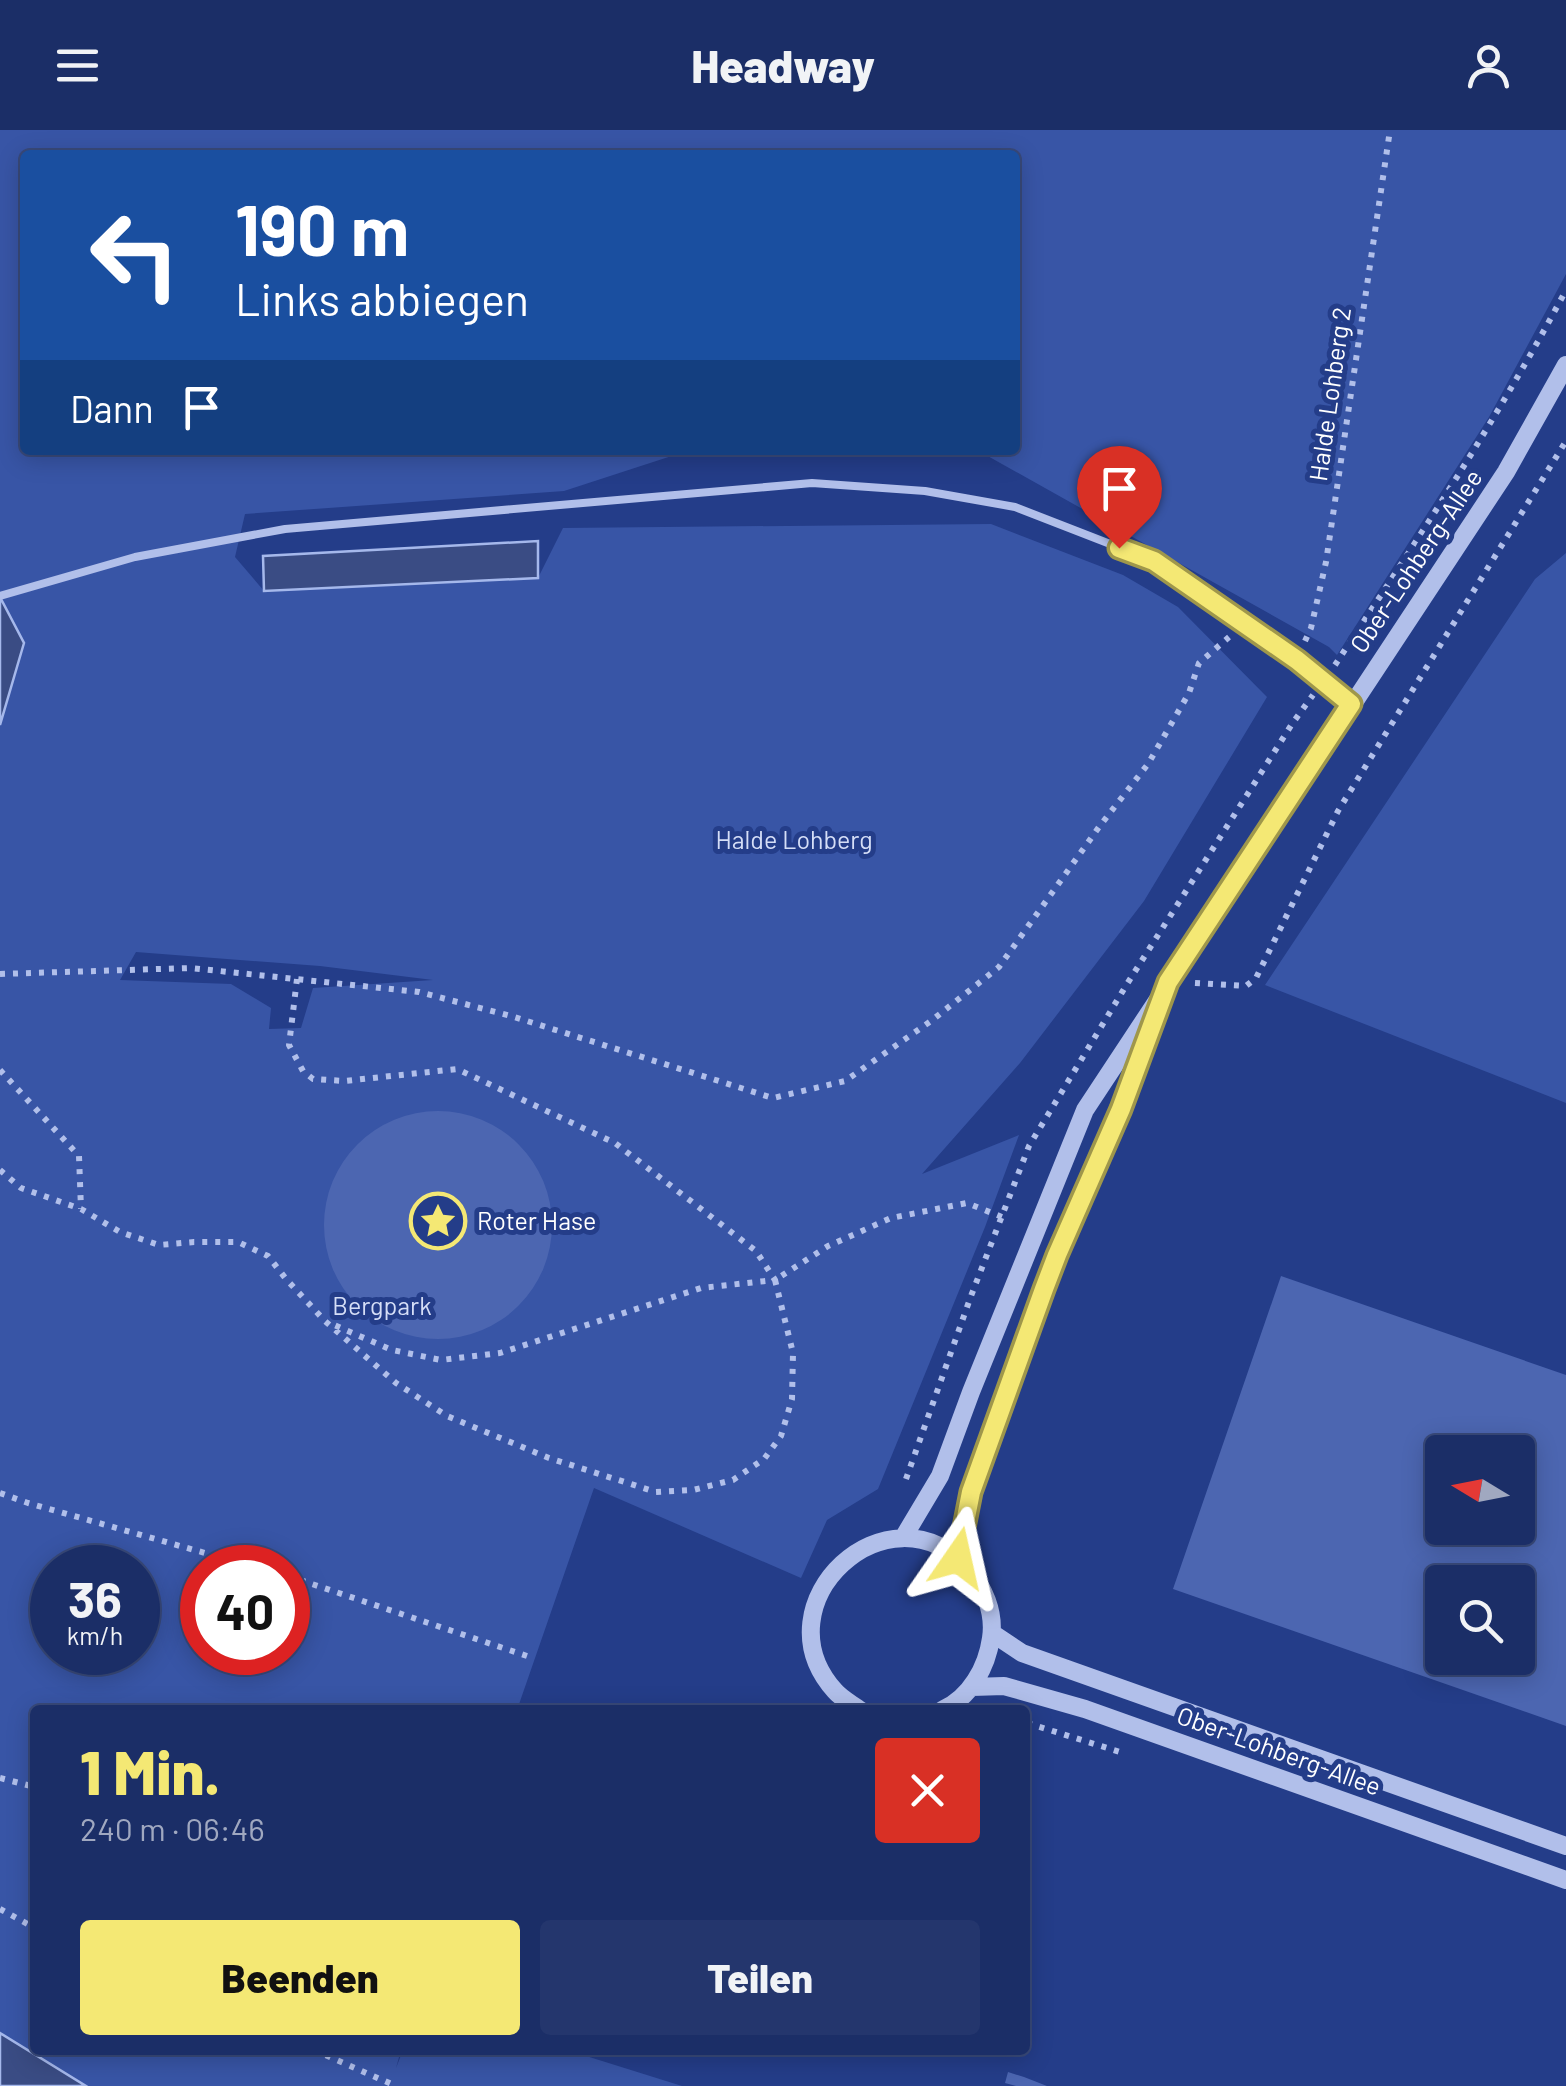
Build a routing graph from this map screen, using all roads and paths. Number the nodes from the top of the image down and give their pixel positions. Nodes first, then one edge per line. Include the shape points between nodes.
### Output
1 (1390, 130) edge
2 (1566, 365) edge
3 (1566, 442) edge
4 (0, 596) edge
5 (1254, 632) junction
6 (1297, 660) junction
7 (1351, 704) junction
8 (0, 974) edge
9 (297, 980) junction
10 (1168, 982) junction
11 (0, 1070) edge
12 (0, 1170) edge
13 (81, 1210) junction
14 (1002, 1218) dead end
15 (775, 1280) junction
16 (324, 1321) junction
17 (0, 1492) edge
18 (903, 1538) junction
19 (180, 1546) edge
20 (958, 1558) junction
21 (310, 1583) edge
22 (992, 1633) junction
23 (533, 1658) dead end
24 (972, 1687) junction
25 (853, 1705) edge
26 (950, 1705) edge
27 (0, 1778) edge
28 (30, 1786) edge
29 (1566, 1846) edge
30 (1566, 1880) edge
31 (0, 1910) edge
32 (30, 1925) edge
33 (325, 2055) edge
34 (396, 2086) edge

1 - 6 path, Halde Lohberg 2 via 1326,562
2 - 7 street, Ober-Lohberg-Allee via 1506,472
3 - 10 path via 1338,811 1256,978 1246,986
4 - 5 lane via 135,557 285,528 812,483 925,490 1015,507 1154,561
5 - 6 lane
5 - 9 path via 1226,638 1199,663 1148,764 999,968 845,1081 773,1098 419,992
6 - 7 lane
7 - 10 street, Ober-Lohberg-Allee
8 - 9 path via 191,968
9 - 15 path via 289,1045 313,1079 457,1069 615,1144 756,1252
10 - 18 street, Ober-Lohberg-Allee via 1085,1110 940,1476
10 - 20 street, Ober-Lohberg-Allee via 1050,1273 971,1492
11 - 13 path via 79,1156
12 - 13 path via 21,1188
13 - 16 path via 159,1246 238,1242 268,1256
14 - 15 path via 967,1203 891,1218 828,1246
15 - 16 path via 701,1288 500,1353 441,1360 392,1350
15 - 16 path via 793,1353 792,1399 782,1436 764,1459 733,1480 693,1490 656,1492 446,1416 396,1384
17 - 19 path
18 - 20 street
18 - 25 street via 874,1543 847,1558 826,1580 814,1608 811,1638 819,1668
20 - 22 street via 989,1605
21 - 23 path
22 - 24 street via 987,1661
22 - 29 street, Ober-Lohberg-Allee via 1022,1653
24 - 26 street
24 - 30 street, Ober-Lohberg-Allee via 1004,1686 1085,1709
27 - 28 path
31 - 32 path
33 - 34 path

